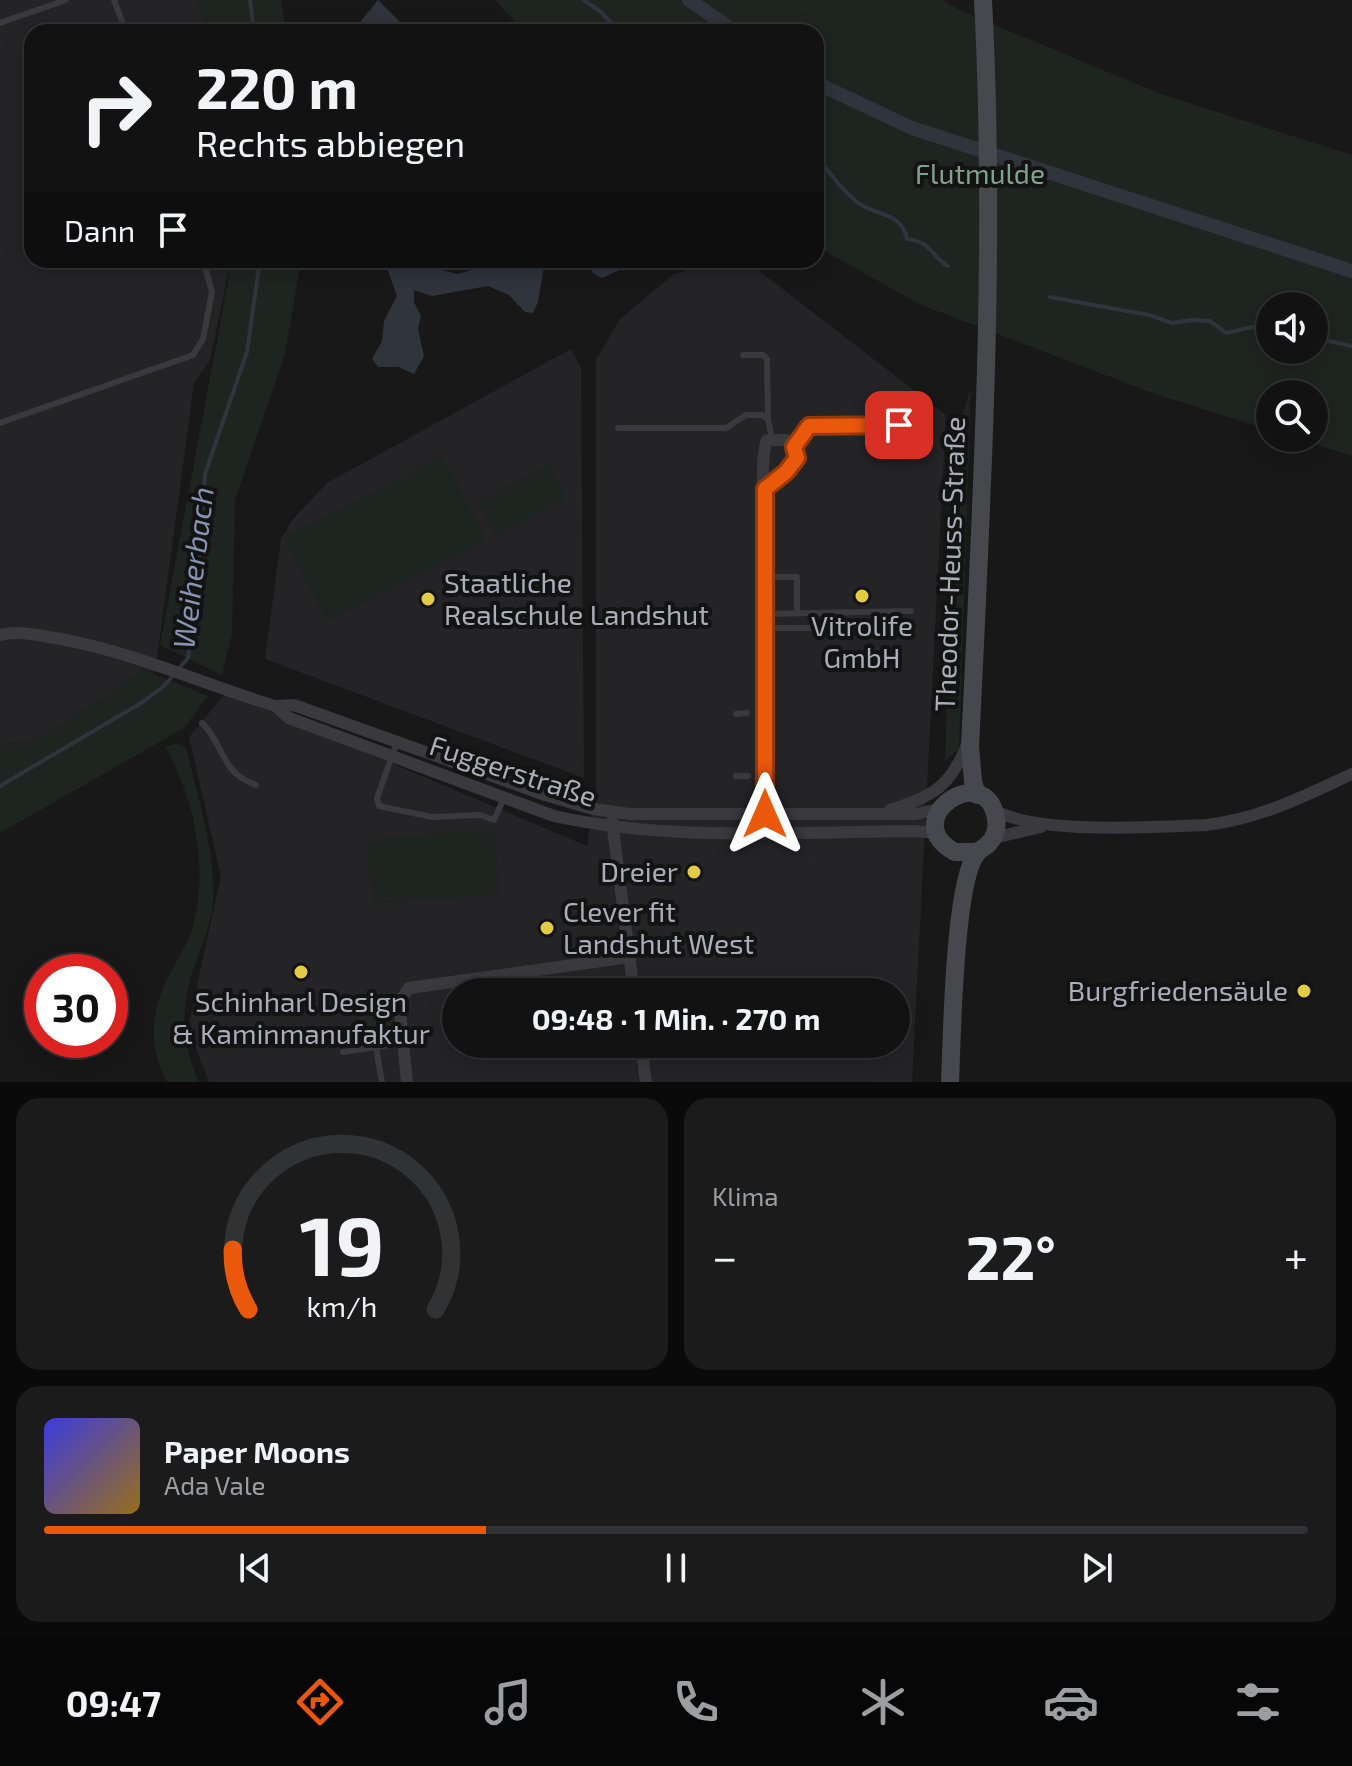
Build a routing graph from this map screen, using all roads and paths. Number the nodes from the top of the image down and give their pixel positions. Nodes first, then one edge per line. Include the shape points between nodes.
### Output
1 (66, 0) edge
2 (114, 0) edge
3 (983, 0) edge
4 (0, 23) edge
5 (123, 24) edge
6 (205, 268) edge
7 (743, 355) dead end
8 (768, 419) junction
9 (0, 423) edge
10 (899, 425) dead end
11 (618, 428) dead end
12 (772, 439) junction
13 (794, 447) junction
14 (765, 489) junction
15 (765, 577) junction
16 (911, 611) dead end
17 (797, 612) junction
18 (765, 614) junction
19 (765, 628) junction
20 (912, 628) dead end
21 (0, 635) edge
22 (275, 706) junction
23 (747, 713) dead end
24 (736, 714) dead end
25 (202, 723) dead end
26 (971, 740) junction
27 (397, 742) junction
28 (392, 756) junction
29 (1352, 774) edge
30 (736, 776) dead end
31 (748, 776) dead end
32 (256, 785) dead end
33 (956, 795) junction
34 (977, 795) junction
35 (504, 798) junction
36 (939, 809) junction
37 (993, 809) junction
38 (610, 811) junction
39 (879, 813) junction
40 (765, 814) junction
41 (1048, 825) junction
42 (613, 827) junction
43 (993, 838) junction
44 (944, 843) junction
45 (977, 852) junction
46 (961, 903) junction
47 (630, 957) junction
48 (632, 978) edge
49 (403, 1043) junction
50 (376, 1047) junction
51 (343, 1052) dead end
52 (643, 1058) edge
53 (382, 1082) edge
54 (407, 1082) edge
55 (646, 1082) edge
56 (950, 1082) edge

1 - 4 lane
2 - 5 lane
3 - 26 main road, Theodor-Heuss-Straße via 985,387
6 - 9 lane via 212,292 203,339 193,355
7 - 8 lane via 767,359
8 - 11 lane via 746,415 726,428
8 - 12 lane
10 - 13 lane via 812,425
12 - 13 street
12 - 14 street via 765,447
13 - 14 street via 797,458 792,466
14 - 15 street
15 - 17 lane via 797,577
15 - 18 street
16 - 17 lane
17 - 18 lane
18 - 19 street
19 - 20 lane
19 - 40 street
21 - 22 street, Fuggerstraße via 20,632 77,641
22 - 27 street, Fuggerstraße via 294,705
22 - 28 street, Fuggerstraße via 289,718
23 - 24 lane
25 - 32 lane via 228,767
26 - 33 main road, Theodor-Heuss-Straße
26 - 34 main road, Theodor-Heuss-Straße
26 - 39 street via 940,789
27 - 28 lane
27 - 38 street, Fuggerstraße via 545,795
28 - 35 street, Fuggerstraße
28 - 35 lane via 379,806 432,817 480,815 494,820
29 - 41 street via 1280,808 1228,822
30 - 31 lane
33 - 34 main road
33 - 36 main road
34 - 37 main road
35 - 42 street, Fuggerstraße via 554,816
36 - 39 street, Fuggerstraße
36 - 44 main road via 936,823
37 - 41 street
37 - 43 main road
38 - 40 street, Fuggerstraße
38 - 42 street
39 - 40 street, Fuggerstraße
41 - 43 street
42 - 44 street, Fuggerstraße via 667,833 915,831 935,833
42 - 47 street
43 - 45 main road
44 - 45 main road via 963,854
44 - 46 main road via 957,871
45 - 46 main road
46 - 56 main road
47 - 48 street
47 - 49 street via 409,988 401,999
49 - 50 lane
49 - 54 street
50 - 51 lane
50 - 53 lane
52 - 55 street

